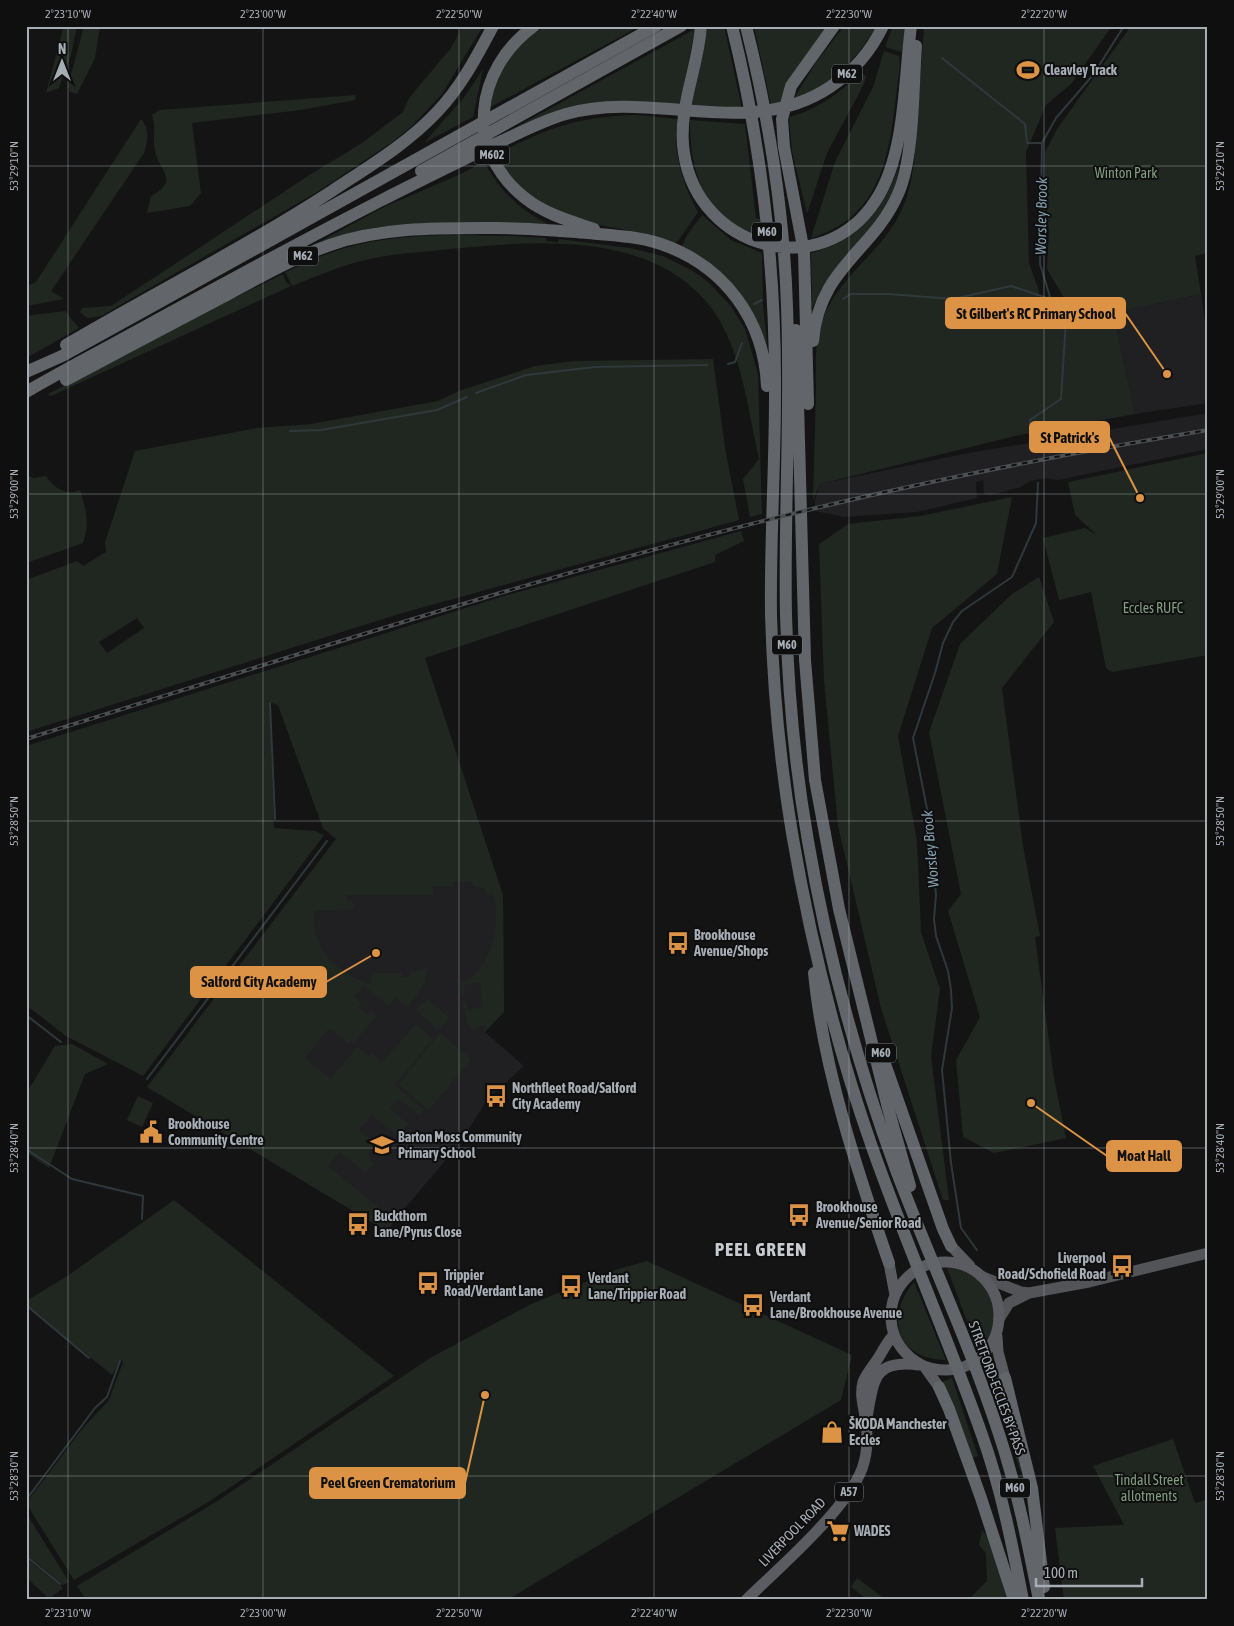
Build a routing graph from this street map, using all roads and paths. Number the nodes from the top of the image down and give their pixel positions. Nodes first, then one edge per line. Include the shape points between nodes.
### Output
1 (493, 26) edge
2 (502, 26) edge
3 (534, 26) edge
4 (656, 26) edge
5 (681, 26) edge
6 (701, 26) edge
7 (732, 26) edge
8 (746, 26) edge
9 (834, 26) edge
10 (883, 26) edge
11 (910, 26) edge
12 (918, 26) edge
13 (494, 123) junction
14 (610, 235) junction
15 (312, 236) junction
16 (274, 239) junction
17 (785, 261) junction
18 (26, 372) edge
19 (26, 392) edge
20 (808, 395) junction
21 (26, 400) edge
22 (774, 441) junction
23 (803, 582) junction
24 (810, 931) junction
25 (862, 1000) junction
26 (951, 1246) joint
27 (928, 1248) junction
28 (1208, 1253) edge
29 (889, 1262) joint
30 (978, 1273) junction
31 (1028, 1293) junction
32 (895, 1295) junction
33 (999, 1320) junction
34 (998, 1331) junction
35 (894, 1335) junction
36 (924, 1366) junction
37 (1005, 1378) joint
38 (939, 1387) joint
39 (866, 1424) junction
40 (746, 1600) edge
41 (1014, 1600) edge
42 (1023, 1600) edge
43 (1040, 1600) edge
44 (1045, 1600) edge

1 - 18 highway, M62 via 442,106 422,127 386,155 293,216 74,340
2 - 16 highway via 454,103 421,137
3 - 14 highway, M602 via 508,50 492,75 484,111 487,144 503,176 525,199 556,216
4 - 13 highway, M602
5 - 13 highway, M602
6 - 11 highway, M60 via 684,112 684,152 688,172 715,217 736,234 762,244 792,248 828,240 851,227 877,198 888,177 898,133
7 - 22 highway, M60 via 755,137 767,231 774,336
8 - 17 highway, M60 via 774,160
9 - 20 highway, M60 via 791,86 782,119 784,147 804,252
10 - 15 highway, M62 via 870,49 852,69 819,94 796,105 745,114 623,106 566,114 498,143
12 - 20 highway, M60 via 908,146 901,187 885,216 838,272 824,296 814,331
13 - 15 highway, M602 via 477,139
13 - 16 highway, M602 via 476,126
14 - 21 highway, M62 via 526,228 468,228 403,231 348,240 311,252 275,269
14 - 22 highway, M60 via 645,240 675,250 716,274 729,287 753,322 764,355
15 - 19 highway, M62
16 - 18 highway, M62 via 62,356
17 - 23 highway, M60 via 796,337
17 - 27 highway, M60 via 789,396 788,662 804,822 819,903 848,1023 883,1133
20 - 23 highway, M60
22 - 24 highway, M60 via 773,663 785,785
23 - 25 highway, M60 via 808,716 815,780 827,854
24 - 29 highway via 815,990 836,1086
24 - 42 highway, M60 via 848,1073 872,1147 983,1437 997,1483
25 - 26 highway, M60
25 - 27 highway via 888,1108
26 - 30 highway
27 - 43 highway, STRETFORD-ECCLES BY-PASS / M60 via 1014,1481
28 - 31 main road
29 - 32 highway
30 - 31 main road
30 - 32 highway via 950,1262 930,1264 912,1274
30 - 33 highway, A57 via 996,1296
31 - 33 main road via 1009,1303
32 - 35 highway via 891,1313
33 - 34 highway, A57
34 - 36 highway, A57 via 984,1355 966,1366 946,1371
34 - 37 highway via 998,1352
35 - 36 highway, A57 via 903,1351
35 - 39 highway, LIVERPOOL ROAD / A57 via 864,1380 862,1404
36 - 38 highway
36 - 39 highway, LIVERPOOL ROAD / A57 via 899,1364 879,1372 872,1389
37 - 44 highway, M60 via 1032,1488
38 - 41 highway, M60 via 981,1498
39 - 40 highway, LIVERPOOL ROAD / A57 via 866,1457 852,1487 805,1543

